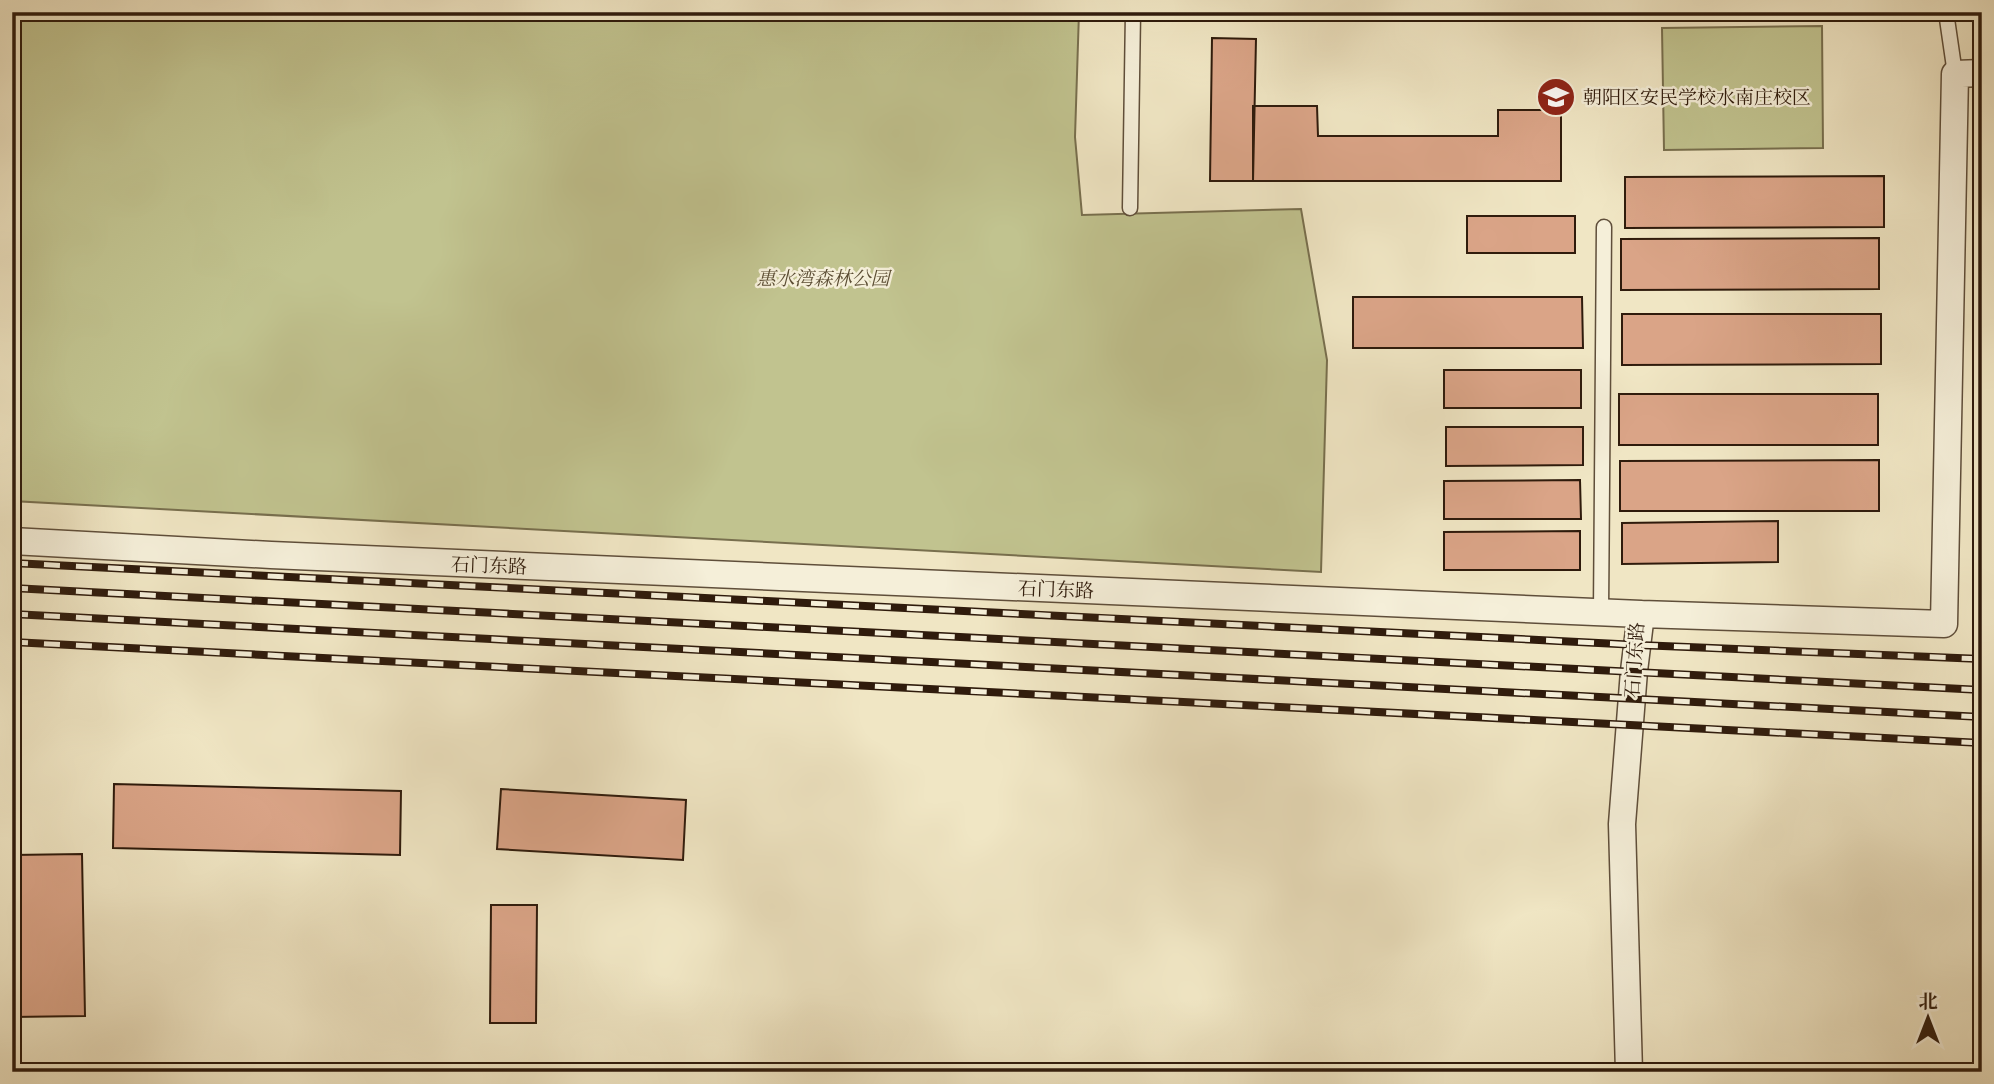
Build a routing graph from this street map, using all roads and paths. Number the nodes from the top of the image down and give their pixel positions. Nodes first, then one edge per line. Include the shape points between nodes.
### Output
1 (1133, 12) edge
2 (1946, 12) edge
3 (1955, 74) junction
4 (1982, 74) edge
5 (1130, 208) dead end
6 (1604, 227) dead end
7 (12, 541) edge
8 (1601, 613) junction
9 (1641, 614) junction
10 (1629, 1072) edge

1 - 5 lane
2 - 3 lane
3 - 4 street
3 - 9 street via 1944,624
6 - 8 lane
7 - 8 street, 石门东路
8 - 9 street, 石门东路
9 - 10 street, 石门东路 via 1622,824

